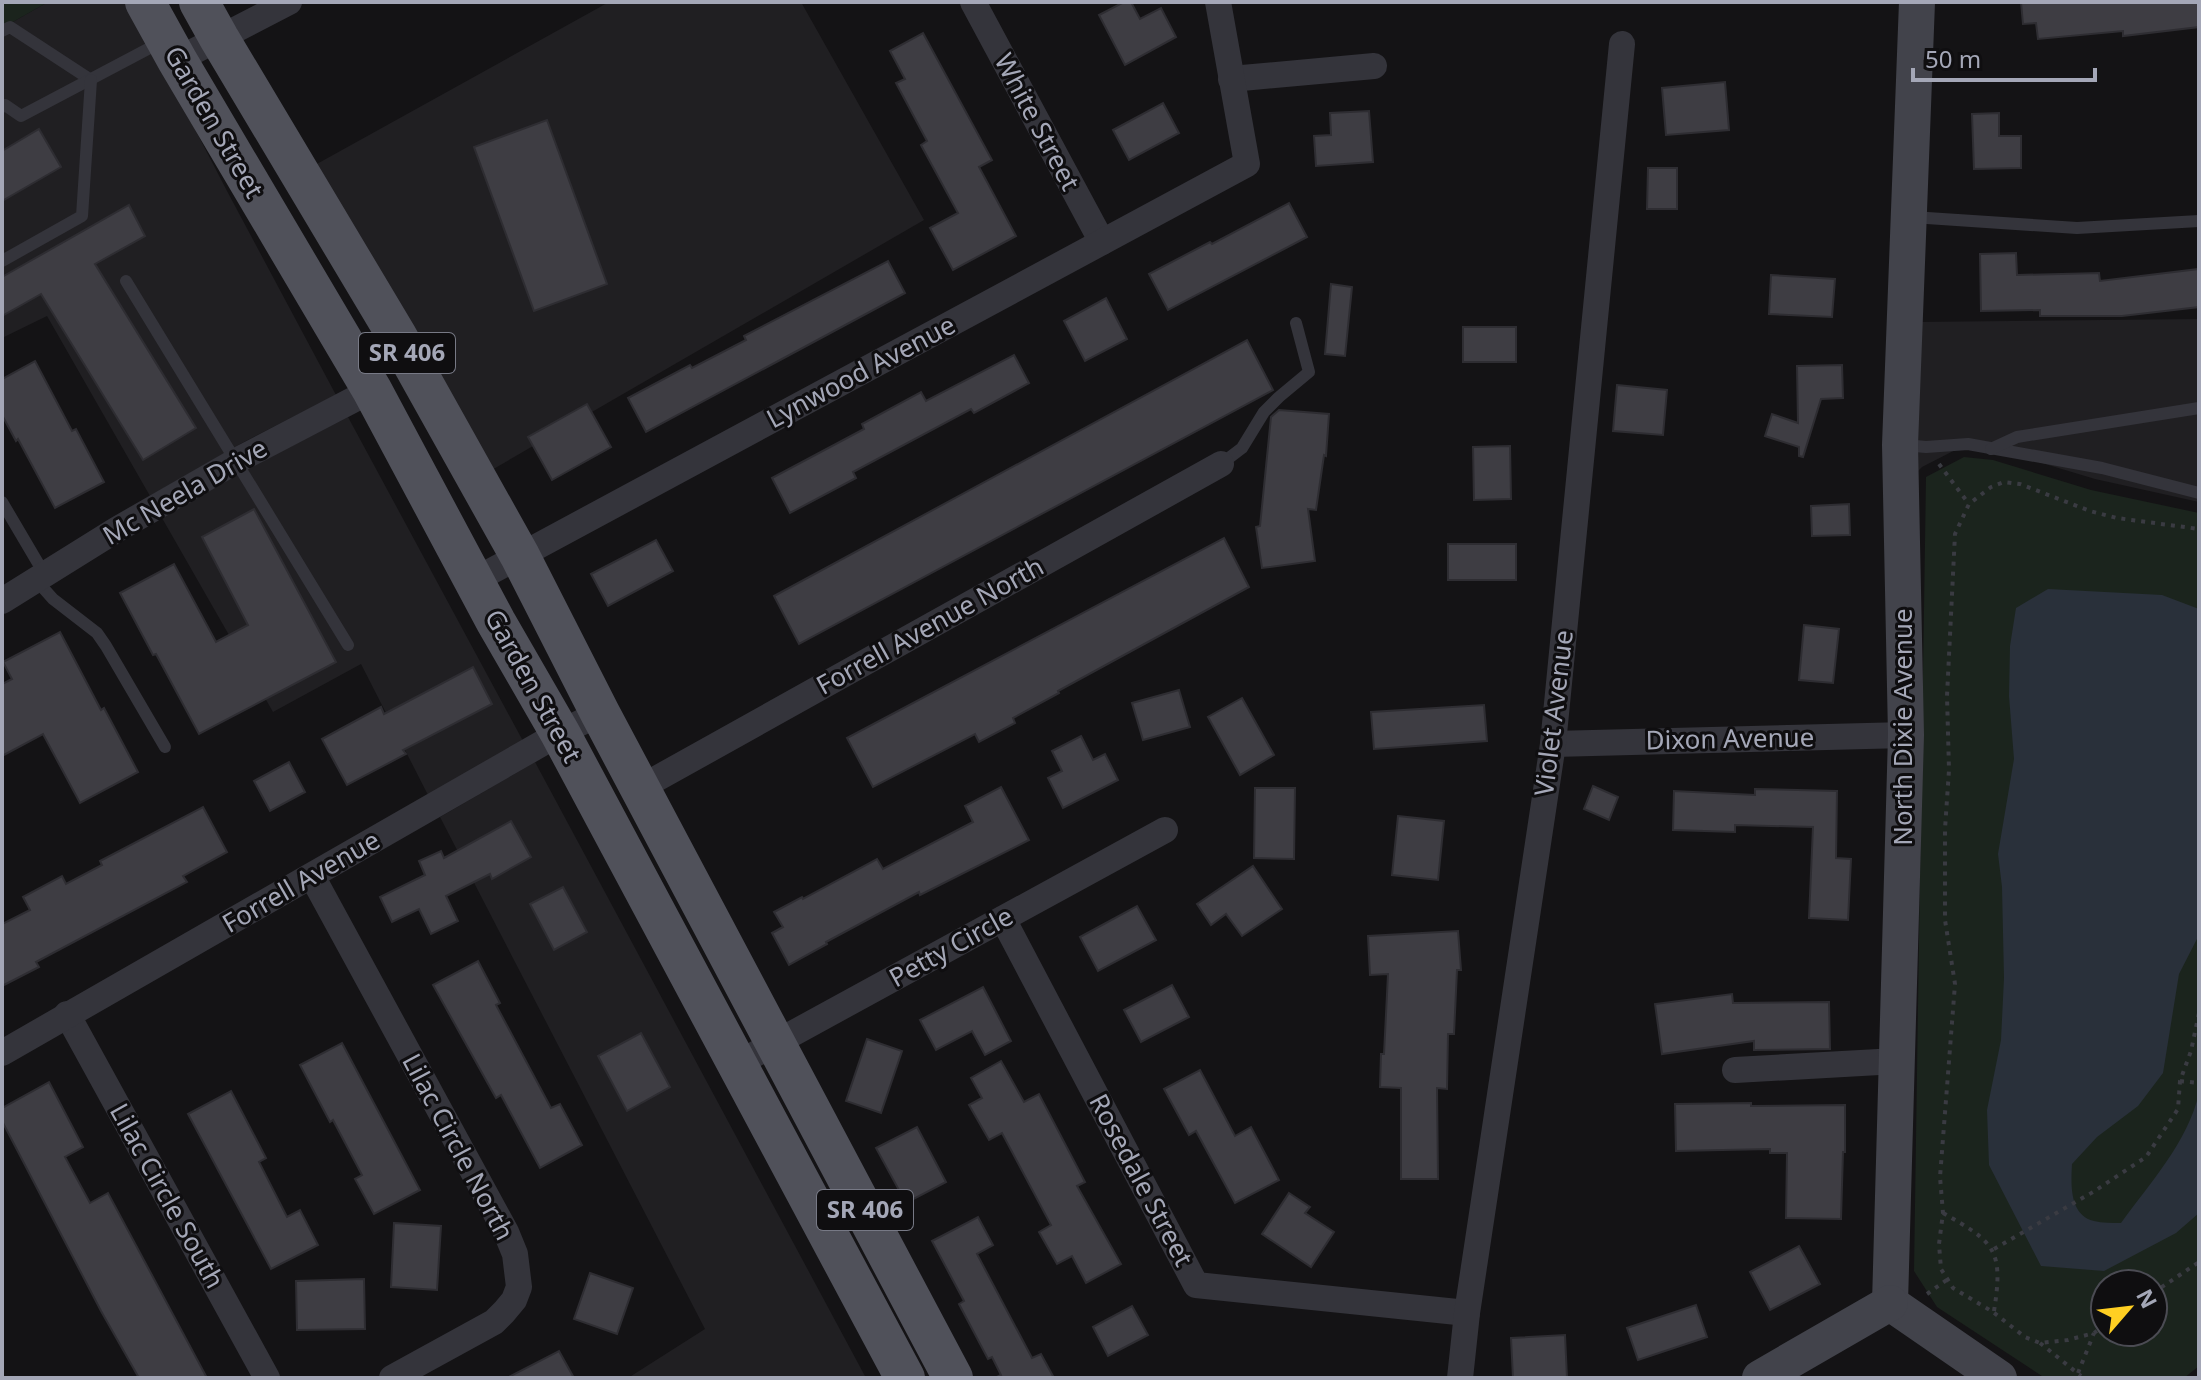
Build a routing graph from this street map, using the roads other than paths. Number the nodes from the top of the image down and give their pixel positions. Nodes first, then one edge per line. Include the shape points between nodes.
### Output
1 (145, 2) edge
2 (199, 2) edge
3 (289, 2) edge
4 (973, 2) edge
5 (1218, 2) edge
6 (1917, 2) edge
7 (2, 31) edge
8 (219, 38) junction
9 (1622, 44) dead end
10 (171, 50) junction
11 (1374, 66) dead end
12 (1231, 79) junction
13 (91, 80) junction
14 (2, 107) edge
15 (1908, 217) junction
16 (2199, 221) edge
17 (1102, 242) junction
18 (2, 261) edge
19 (126, 281) dead end
20 (1296, 323) dead end
21 (372, 390) junction
22 (2199, 408) edge
23 (1913, 446) junction
24 (1991, 449) junction
25 (236, 461) junction
26 (1221, 464) joint
27 (2199, 493) edge
28 (2, 502) edge
29 (520, 556) junction
30 (40, 577) junction
31 (475, 580) junction
32 (2, 601) edge
33 (348, 645) dead end
34 (600, 713) junction
35 (560, 733) junction
36 (1906, 735) junction
37 (1553, 744) junction
38 (165, 747) dead end
39 (640, 788) junction
40 (1165, 830) dead end
41 (312, 876) junction
42 (1003, 919) junction
43 (67, 1014) junction
44 (776, 1042) junction
45 (2, 1053) edge
46 (1897, 1061) junction
47 (737, 1064) junction
48 (1735, 1070) dead end
49 (1906, 1300) junction
50 (1467, 1313) junction
51 (395, 1377) edge
52 (267, 1378) edge
53 (905, 1378) edge
54 (953, 1378) edge
55 (1460, 1378) edge
56 (1760, 1378) edge
57 (1999, 1378) edge

1 - 10 main road, Garden Street / SR 406
2 - 8 main road, Garden Street / SR 406
3 - 8 street
4 - 17 street, White Street
5 - 12 street
6 - 15 street, North Dixie Avenue
7 - 13 lane via 10,27
8 - 10 street
8 - 29 main road, Garden Street / SR 406 via 397,336
9 - 37 street, Violet Avenue
10 - 13 lane
10 - 21 main road, Garden Street / SR 406
11 - 12 street
12 - 17 street, Lynwood Avenue via 1247,164
13 - 14 lane via 21,116
13 - 18 lane via 82,216
15 - 16 lane via 2077,228
15 - 23 street, North Dixie Avenue
17 - 29 street, Lynwood Avenue
19 - 25 lane
20 - 26 lane via 1309,372 1271,404 1242,448
21 - 25 street, Mc Neela Drive
21 - 31 main road, Garden Street / SR 406
22 - 24 lane via 2017,437
23 - 24 lane via 1968,444
23 - 36 street, North Dixie Avenue
24 - 27 lane via 2102,468
25 - 30 street, Mc Neela Drive
25 - 33 lane
26 - 39 street, Forrell Avenue North
28 - 30 lane
29 - 31 street, Lynwood Avenue
29 - 34 main road, Garden Street / SR 406
30 - 32 street, Mc Neela Drive
30 - 38 lane via 53,599 97,633
31 - 35 main road, Garden Street / SR 406
34 - 35 street, Forrell Avenue
34 - 39 main road, Garden Street / SR 406
35 - 41 street, Forrell Avenue
35 - 47 main road, Garden Street / SR 406
36 - 37 street, Dixon Avenue
36 - 46 street, North Dixie Avenue
37 - 50 street, Violet Avenue
39 - 44 main road, Garden Street / SR 406
40 - 42 street, Petty Circle
41 - 43 street, Forrell Avenue
41 - 51 street, Lilac Circle North via 515,1254 519,1287 504,1312
42 - 44 street, Petty Circle
42 - 50 street, Rosedale Street via 1196,1285
43 - 45 street, Forrell Avenue
43 - 52 street, Lilac Circle South
44 - 47 street, Petty Circle
44 - 54 main road, Garden Street / SR 406
46 - 48 street
46 - 49 street, North Dixie Avenue
47 - 53 main road, Garden Street / SR 406
49 - 56 street
49 - 57 street
50 - 55 street, Violet Avenue

